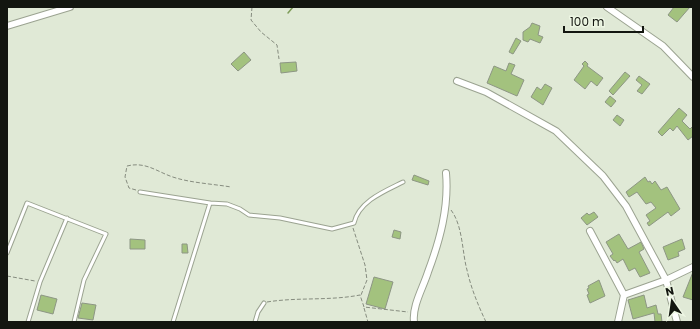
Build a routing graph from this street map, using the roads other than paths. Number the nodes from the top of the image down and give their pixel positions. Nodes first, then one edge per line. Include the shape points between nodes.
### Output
1 (70, 7) edge
2 (607, 7) edge
3 (7, 26) edge
4 (693, 77) edge
5 (457, 81) dead end
6 (446, 173) dead end
7 (403, 182) dead end
8 (140, 192) road end
9 (210, 203) junction
10 (67, 218) junction
11 (590, 231) dead end
12 (7, 253) edge
13 (693, 267) edge
14 (666, 280) junction
15 (624, 295) junction
16 (264, 303) road end
17 (28, 322) edge
18 (74, 322) edge
19 (173, 322) edge
20 (256, 322) edge
21 (414, 322) edge
22 (618, 322) edge
23 (677, 322) edge

1 - 3 street
2 - 4 street via 663,46
5 - 14 street via 486,92 556,131 585,157 626,206
6 - 21 street via 445,214 431,265 413,313
7 - 9 lane via 366,204 354,223 332,229 280,218 249,215 227,204
8 - 9 lane
9 - 19 lane
10 - 12 lane via 27,203
10 - 17 lane via 40,282
10 - 18 lane via 106,234 84,280
11 - 15 street
13 - 14 street
14 - 15 street
14 - 23 street
15 - 22 street
16 - 20 lane via 258,312

